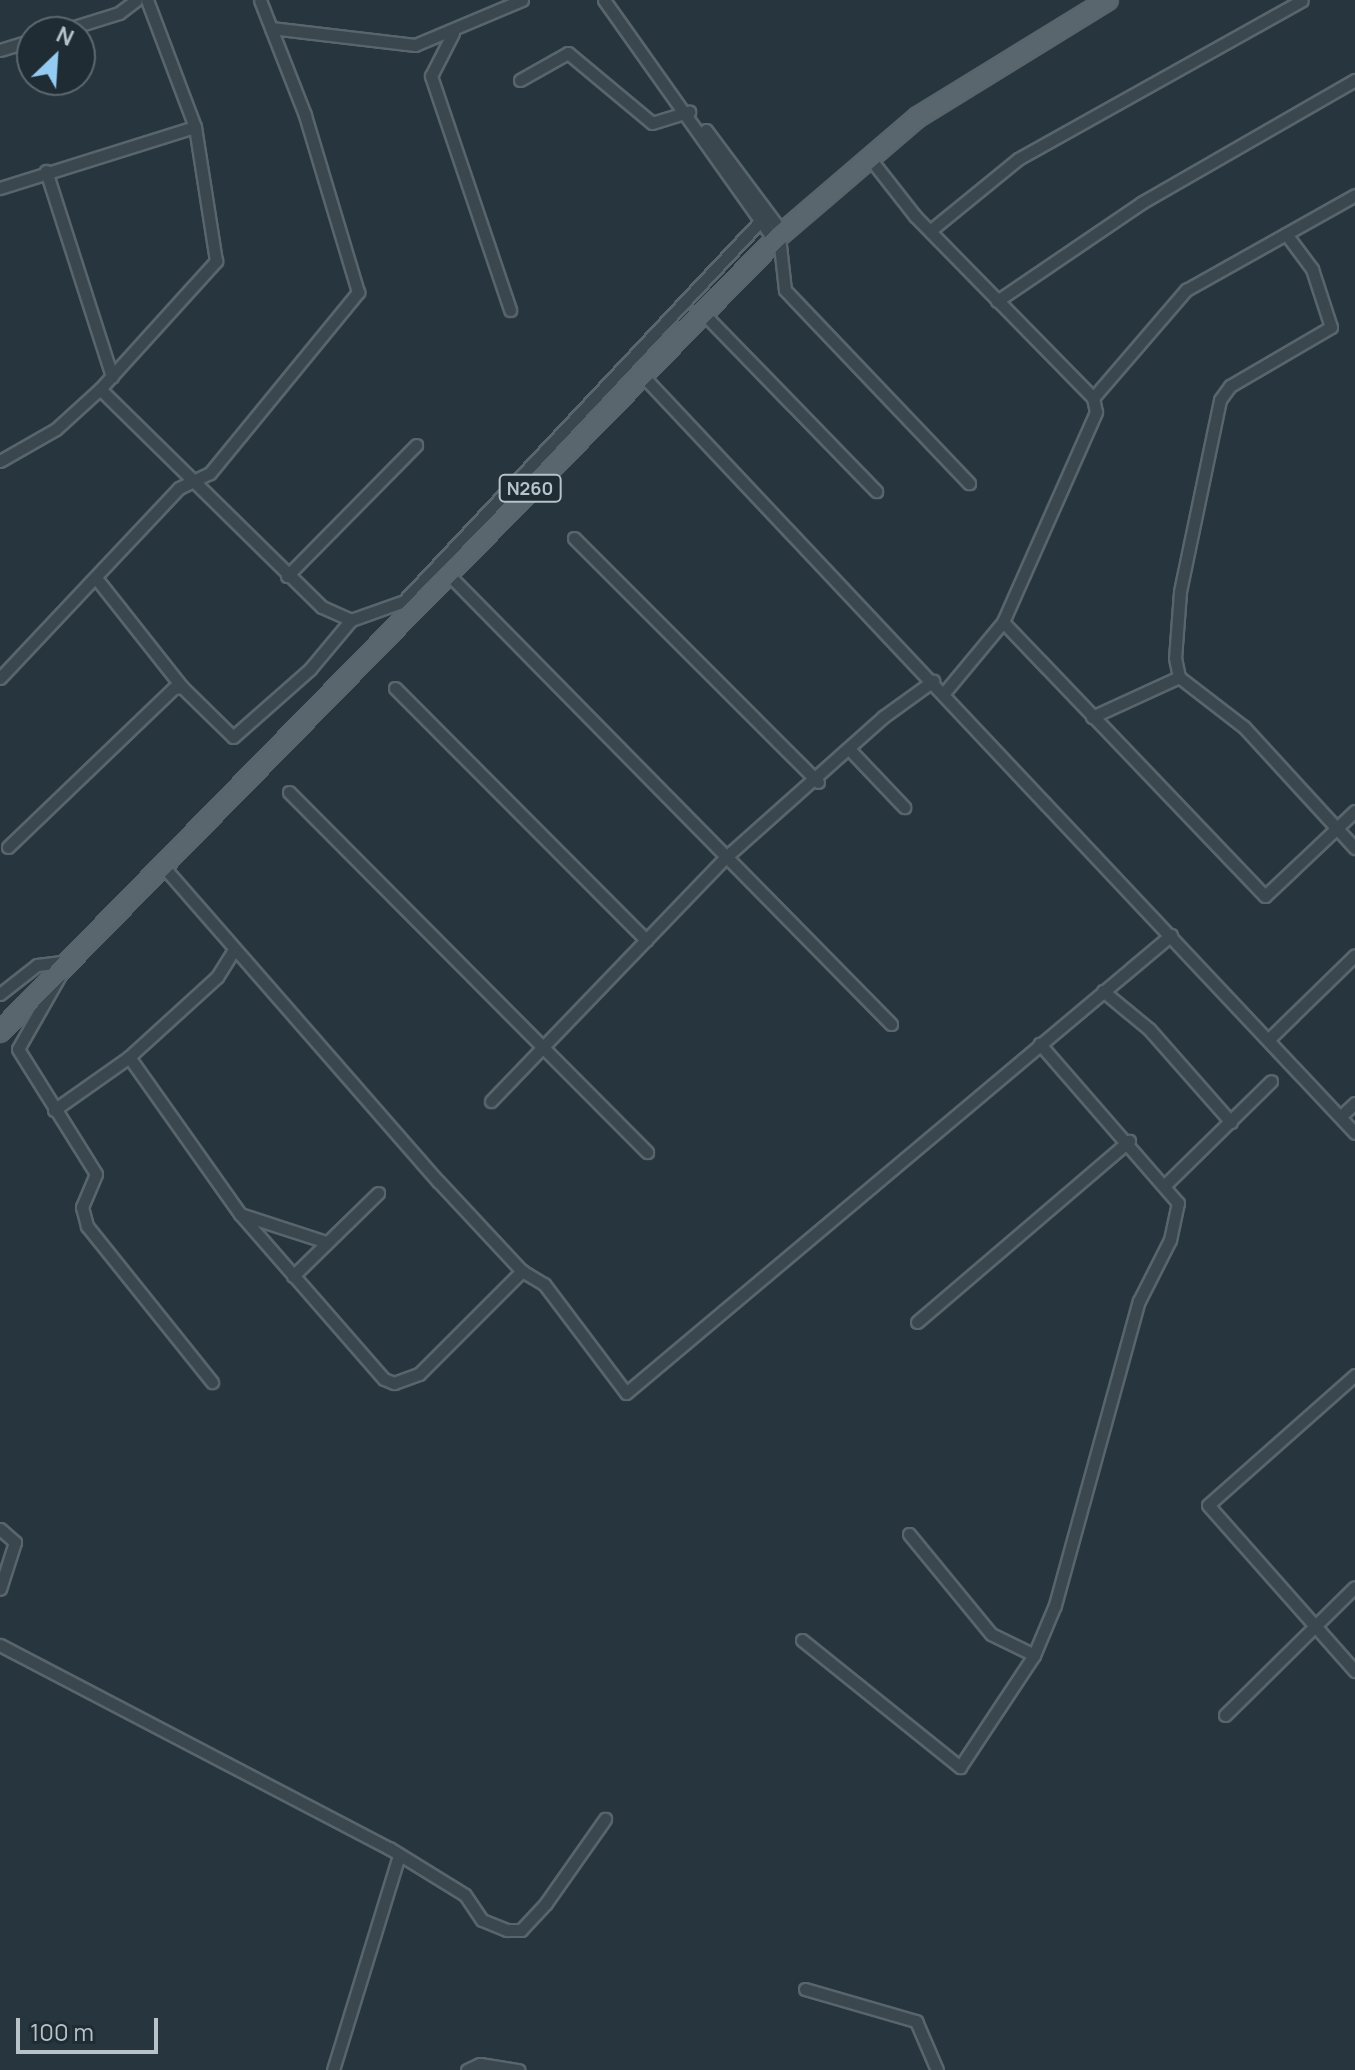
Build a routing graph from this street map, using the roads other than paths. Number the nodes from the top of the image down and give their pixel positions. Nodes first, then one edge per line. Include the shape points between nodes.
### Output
1 (260, 0) edge
2 (522, 0) edge
3 (604, 0) edge
4 (611, 0) edge
5 (1108, 0) edge
6 (1302, 0) edge
7 (134, 2) edge
8 (149, 4) edge
9 (96, 17) edge
10 (271, 28) junction
11 (453, 33) junction
12 (520, 80) dead end
13 (1355, 80) edge
14 (689, 112) junction
15 (195, 127) junction
16 (868, 156) junction
17 (46, 171) junction
18 (0, 188) edge
19 (1355, 195) edge
20 (764, 218) junction
21 (931, 230) junction
22 (1286, 234) junction
23 (778, 236) junction
24 (997, 301) junction
25 (510, 310) dead end
26 (702, 312) junction
27 (641, 374) junction
28 (112, 377) junction
29 (100, 389) junction
30 (1093, 398) junction
31 (416, 445) dead end
32 (0, 461) edge
33 (190, 478) junction
34 (969, 483) dead end
35 (876, 491) dead end
36 (574, 538) dead end
37 (447, 573) junction
38 (287, 576) junction
39 (96, 578) junction
40 (429, 591) junction
41 (404, 601) junction
42 (351, 620) junction
43 (1003, 622) junction
44 (1179, 677) junction
45 (0, 678) edge
46 (933, 681) junction
47 (182, 687) junction
48 (395, 688) dead end
49 (944, 693) junction
50 (1092, 717) junction
51 (850, 750) junction
52 (818, 782) junction
53 (289, 792) dead end
54 (904, 807) dead end
55 (1355, 811) edge
56 (1334, 827) junction
57 (8, 847) dead end
58 (1355, 848) edge
59 (726, 857) junction
60 (162, 865) junction
61 (1171, 935) junction
62 (646, 940) junction
63 (233, 951) junction
64 (1355, 955) edge
65 (68, 961) junction
66 (1103, 991) junction
67 (0, 994) edge
68 (891, 1024) dead end
69 (0, 1032) edge
70 (1269, 1039) junction
71 (547, 1043) junction
72 (1040, 1044) junction
73 (129, 1057) junction
74 (1271, 1081) dead end
75 (491, 1101) dead end
76 (1355, 1103) edge
77 (54, 1110) junction
78 (1341, 1116) junction
79 (1231, 1122) junction
80 (1355, 1133) edge
81 (1129, 1141) junction
82 (647, 1152) dead end
83 (1166, 1184) junction
84 (378, 1193) dead end
85 (240, 1214) junction
86 (323, 1241) junction
87 (522, 1271) junction
88 (293, 1276) junction
89 (917, 1322) dead end
90 (1355, 1375) edge
91 (212, 1382) dead end
92 (0, 1529) edge
93 (909, 1534) dead end
94 (1355, 1587) edge
95 (0, 1589) edge
96 (1313, 1628) junction
97 (802, 1640) dead end
98 (0, 1645) edge
99 (1034, 1655) junction
100 (1355, 1671) edge
101 (1225, 1715) dead end
102 (605, 1819) dead end
103 (399, 1855) junction
104 (805, 1989) dead end
105 (333, 2070) edge
106 (467, 2070) edge
107 (519, 2070) edge
108 (937, 2070) edge

1 - 10 street
2 - 11 street
3 - 14 street
4 - 14 street
5 - 16 main road, N260 via 963,85
6 - 21 street via 1018,159
7 - 8 street
7 - 9 street
8 - 15 street
10 - 11 street via 415,45
10 - 33 street via 358,292 210,473
11 - 25 street via 431,76
12 - 14 street via 568,53 652,123
13 - 24 street via 1141,203
14 - 20 street
15 - 17 street
15 - 28 street via 216,261
16 - 21 street
16 - 23 main road, N260
17 - 18 street
17 - 28 street
19 - 22 street
20 - 23 street
20 - 41 street
21 - 24 street
22 - 30 street via 1176,297
22 - 44 street via 1312,269 1331,327 1230,386 1220,400 1180,592
23 - 26 main road, N260
23 - 34 street via 785,290
24 - 30 street
26 - 27 main road, N260
26 - 35 street
27 - 37 main road, N260
27 - 46 street
28 - 29 street
29 - 32 street via 56,429
29 - 33 street
30 - 43 street via 1092,435
31 - 38 street
33 - 38 street
33 - 39 street
36 - 52 street
37 - 40 main road, N260
37 - 59 street
38 - 42 street via 322,607
39 - 45 street
39 - 47 street
40 - 41 street
40 - 60 main road, N260
41 - 42 street
42 - 47 street via 310,669 233,737
43 - 49 street
43 - 50 street
44 - 50 street
44 - 56 street via 1232,715
46 - 49 street
46 - 51 street
47 - 57 street via 146,709
48 - 62 street
49 - 61 street
50 - 56 street via 1265,896
51 - 52 street
51 - 54 street
52 - 59 street
53 - 71 street
55 - 56 street
56 - 58 street
59 - 62 street
59 - 68 street
60 - 63 street
60 - 65 main road, N260
61 - 66 street
61 - 70 street
62 - 71 street
63 - 73 street via 217,977
63 - 87 street
64 - 70 street
65 - 67 street via 37,965
65 - 69 main road, N260
65 - 77 street via 57,989 17,1042
66 - 72 street
66 - 79 street via 1149,1029
70 - 78 street
71 - 75 street
71 - 82 street
72 - 81 street
72 - 87 street via 632,1393 619,1388 544,1284
73 - 77 street
73 - 85 street
74 - 79 street
76 - 78 street
77 - 91 street via 96,1174 82,1207 87,1226
78 - 80 street
79 - 83 street
81 - 83 street
81 - 89 street
83 - 99 street via 1178,1203 1170,1240 1139,1301 1055,1605
84 - 86 street
85 - 86 street
85 - 88 street
86 - 88 street
87 - 88 street via 419,1374 394,1383
90 - 96 street via 1208,1505
92 - 95 street via 15,1542
93 - 99 street via 991,1634
94 - 96 street
96 - 100 street
96 - 101 street
97 - 99 street via 960,1767
98 - 103 street
102 - 103 street via 550,1898 516,1931 482,1920 465,1895
103 - 105 street
104 - 108 street via 916,2021
106 - 107 street

